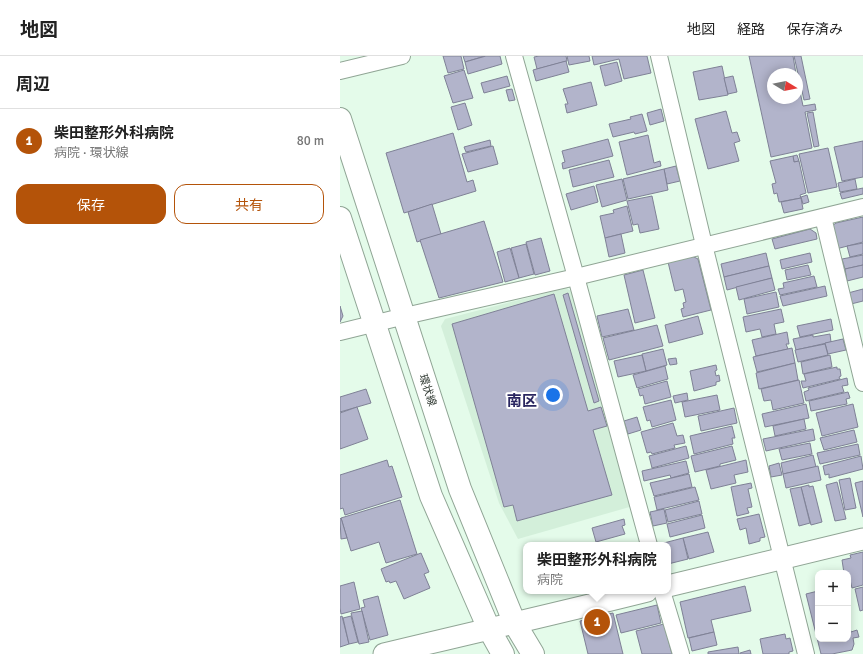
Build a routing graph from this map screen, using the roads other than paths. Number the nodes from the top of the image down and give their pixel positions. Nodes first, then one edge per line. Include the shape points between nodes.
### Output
1 (402, 56) edge
2 (514, 56) edge
3 (659, 56) edge
4 (340, 71) edge
5 (340, 119) edge
6 (863, 207) edge
7 (823, 217) junction
8 (340, 218) edge
9 (704, 245) junction
10 (576, 277) junction
11 (405, 316) junction
12 (375, 323) junction
13 (340, 332) edge
14 (863, 383) edge
15 (863, 539) edge
16 (648, 542) edge
17 (782, 557) junction
18 (671, 585) edge
19 (635, 594) edge
20 (663, 594) edge
21 (514, 624) junction
22 (489, 629) junction
23 (384, 654) edge
24 (503, 654) edge
25 (533, 654) edge
26 (681, 654) edge
27 (806, 654) edge

1 - 4 street
2 - 10 street
3 - 9 street
5 - 11 main road, 環状線
6 - 7 street
7 - 9 street
7 - 14 street
8 - 12 main road
9 - 10 street
9 - 17 street
10 - 11 street
10 - 16 street
11 - 12 street
11 - 21 main road, 環状線 via 460,489
12 - 13 street
12 - 22 main road via 431,496
15 - 17 street
17 - 18 street
17 - 27 street
19 - 21 street
20 - 26 street
21 - 22 street
21 - 25 main road, 環状線
22 - 23 street
22 - 24 main road

